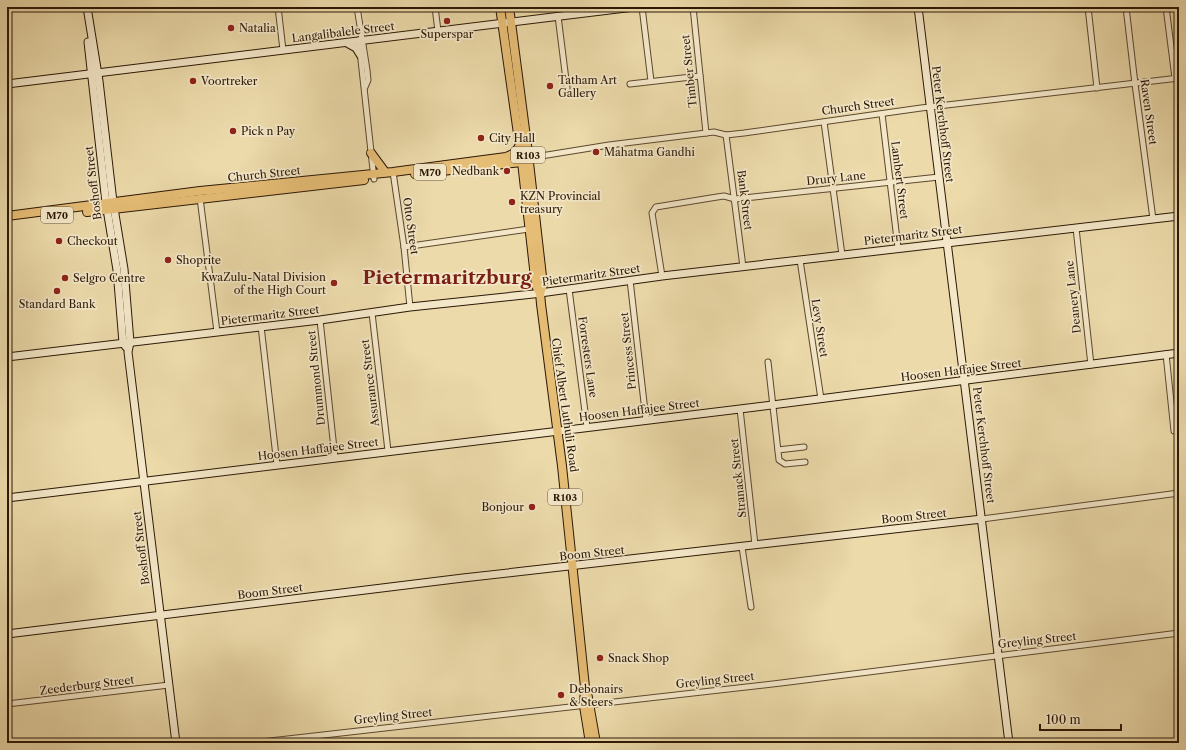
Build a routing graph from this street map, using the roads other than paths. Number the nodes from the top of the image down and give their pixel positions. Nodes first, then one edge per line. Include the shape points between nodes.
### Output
1 (278, 7) edge
2 (357, 7) edge
3 (435, 7) edge
4 (500, 7) edge
5 (508, 7) edge
6 (634, 7) edge
7 (642, 7) edge
8 (692, 7) edge
9 (918, 7) edge
10 (1088, 7) edge
11 (1126, 7) edge
12 (1166, 7) edge
13 (87, 9) edge
14 (558, 16) junction
15 (506, 24) junction
16 (438, 31) junction
17 (361, 40) junction
18 (346, 43) junction
19 (282, 50) junction
20 (361, 56) junction
21 (95, 73) junction
22 (700, 76) junction
23 (1177, 78) edge
24 (651, 81) junction
25 (7, 84) edge
26 (630, 84) dead end
27 (1135, 84) junction
28 (365, 87) junction
29 (567, 88) dead end
30 (1097, 88) junction
31 (930, 107) junction
32 (882, 114) junction
33 (824, 122) junction
34 (706, 133) junction
35 (726, 135) junction
36 (519, 147) junction
37 (372, 153) junction
38 (526, 159) junction
39 (390, 173) junction
40 (373, 176) junction
41 (939, 177) junction
42 (890, 182) junction
43 (834, 189) junction
44 (200, 198) junction
45 (735, 199) junction
46 (110, 206) junction
47 (7, 216) edge
48 (1179, 216) edge
49 (1153, 219) junction
50 (7, 222) edge
51 (1076, 228) junction
52 (529, 229) junction
53 (948, 243) junction
54 (404, 247) junction
55 (898, 248) junction
56 (842, 255) junction
57 (800, 260) junction
58 (743, 267) junction
59 (662, 276) junction
60 (630, 280) junction
61 (569, 289) junction
62 (540, 293) junction
63 (410, 307) junction
64 (372, 313) junction
65 (320, 320) junction
66 (261, 326) junction
67 (217, 332) junction
68 (127, 342) junction
69 (1179, 353) edge
70 (1166, 354) junction
71 (7, 357) edge
72 (768, 362) dead end
73 (1091, 365) junction
74 (965, 381) junction
75 (821, 398) junction
76 (773, 405) junction
77 (740, 409) junction
78 (646, 420) junction
79 (587, 427) junction
80 (557, 431) junction
81 (1174, 431) dead end
82 (804, 448) dead end
83 (778, 450) junction
84 (388, 451) junction
85 (335, 458) junction
86 (805, 462) dead end
87 (277, 465) junction
88 (144, 481) junction
89 (1179, 493) edge
90 (7, 498) edge
91 (982, 519) junction
92 (755, 545) junction
93 (742, 547) junction
94 (573, 566) junction
95 (751, 607) dead end
96 (160, 616) junction
97 (1179, 633) edge
98 (7, 634) edge
99 (998, 654) junction
100 (170, 685) junction
101 (7, 704) edge
102 (587, 705) junction
103 (176, 743) edge
104 (253, 743) edge
105 (590, 743) edge
106 (596, 743) edge
107 (1009, 743) edge

1 - 19 street
2 - 17 street
3 - 16 street
4 - 15 main road, Chief Albert Luthuli Road / R103
5 - 15 main road, Chief Albert Luthuli Road / R103
6 - 14 street, Langalibalele Street
7 - 24 street
8 - 22 street, Timber Street
9 - 31 street, Peter Kerchhoff Street
10 - 30 street
11 - 27 street, Raven Street
12 - 23 street
13 - 21 street, Boshoff Street
14 - 15 street, Langalibalele Street
14 - 29 street
15 - 16 street, Langalibalele Street
15 - 36 main road, Chief Albert Luthuli Road / R103
15 - 38 main road, Chief Albert Luthuli Road / R103
16 - 17 street, Langalibalele Street
17 - 18 street, Langalibalele Street
17 - 20 street
17 - 28 street via 368,80
18 - 19 street, Langalibalele Street
18 - 20 street via 356,48
19 - 21 street, Langalibalele Street
20 - 28 street
21 - 25 street, Langalibalele Street
21 - 46 street, Boshoff Street
22 - 24 street
22 - 34 street, Timber Street
23 - 27 street, Church Street
24 - 26 street
27 - 30 street, Church Street
27 - 49 street, Raven Street
28 - 37 street
30 - 31 street, Church Street
31 - 32 street, Church Street
31 - 41 street, Peter Kerchhoff Street
32 - 33 street, Church Street
32 - 42 street, Lambert Street
33 - 35 street, Church Street
33 - 43 street
34 - 35 street, Church Street
34 - 38 street, Church Street
35 - 45 street, Bank Street
36 - 38 main road, Chief Albert Luthuli Road / R103
36 - 39 main road, Church Street / M70 via 506,157
37 - 39 main road
37 - 40 street
38 - 39 main road, Church Street / M70
38 - 52 main road, Chief Albert Luthuli Road / R103
38 - 62 main road, Chief Albert Luthuli Road / R103 via 543,286
39 - 40 main road, Church Street / M70
39 - 54 street, Otto Street
40 - 44 main road, Church Street / M70
40 - 46 main road, Church Street / M70
41 - 42 street, Drury Lane
41 - 53 street, Peter Kerchhoff Street
42 - 43 street, Drury Lane
42 - 55 street, Lambert Street
43 - 45 street, Drury Lane
43 - 56 street
44 - 46 main road, Church Street / M70
44 - 67 street
45 - 58 street, Bank Street
45 - 59 street, Drury Lane via 724,196 654,208 652,213
46 - 47 main road, Church Street / M70
46 - 50 main road, Church Street / M70
46 - 68 street, Boshoff Street via 128,296
48 - 49 street, Pietermaritz Street
49 - 51 street, Pietermaritz Street
51 - 53 street, Pietermaritz Street
51 - 73 street, Deanery Lane
52 - 54 street
52 - 62 main road, Chief Albert Luthuli Road / R103 via 536,286
53 - 55 street, Pietermaritz Street
53 - 74 street, Peter Kerchhoff Street
54 - 63 street, Otto Street
55 - 56 street, Pietermaritz Street
56 - 57 street, Pietermaritz Street
57 - 58 street, Pietermaritz Street
57 - 75 street, Levy Street
58 - 59 street, Pietermaritz Street
59 - 60 street, Pietermaritz Street
60 - 61 street, Pietermaritz Street
60 - 78 street, Princess Street
61 - 62 street, Pietermaritz Street
61 - 79 street, Forresters Lane
62 - 63 street, Pietermaritz Street
62 - 80 main road, Chief Albert Luthuli Road / R103
63 - 64 street, Pietermaritz Street
64 - 65 street, Pietermaritz Street
64 - 84 street, Assurance Street
65 - 66 street, Pietermaritz Street
65 - 85 street, Drummond Street
66 - 67 street, Pietermaritz Street
66 - 87 street
67 - 68 street, Pietermaritz Street
68 - 71 street, Pietermaritz Street
68 - 88 street, Boshoff Street
69 - 70 street, Hoosen Haffajee Street
70 - 73 street, Hoosen Haffajee Street
70 - 81 street
72 - 76 street
73 - 74 street, Hoosen Haffajee Street
74 - 75 street, Hoosen Haffajee Street
74 - 91 street, Peter Kerchhoff Street
75 - 76 street, Hoosen Haffajee Street
76 - 77 street, Hoosen Haffajee Street
76 - 83 street
77 - 78 street, Hoosen Haffajee Street
77 - 92 street, Stranack Street
78 - 79 street, Hoosen Haffajee Street
79 - 80 street, Hoosen Haffajee Street
80 - 84 street, Hoosen Haffajee Street
80 - 94 main road, Chief Albert Luthuli Road / R103
82 - 83 street
83 - 86 street via 782,463
84 - 85 street, Hoosen Haffajee Street
85 - 87 street, Hoosen Haffajee Street
87 - 88 street, Hoosen Haffajee Street
88 - 90 street, Hoosen Haffajee Street
88 - 96 street, Boshoff Street
89 - 91 street, Boom Street
91 - 92 street, Boom Street
91 - 99 street, Peter Kerchhoff Street
92 - 93 street, Boom Street
93 - 94 street, Boom Street
93 - 95 street
94 - 96 street, Boom Street
94 - 102 main road, Chief Albert Luthuli Road / R103
96 - 98 street, Boom Street
96 - 100 street, Boshoff Street
97 - 99 street, Greyling Street
99 - 102 street, Greyling Street via 781,683
99 - 107 street, Peter Kerchhoff Street
100 - 101 street, Zeederburg Street
100 - 103 street, Boshoff Street
102 - 104 street, Greyling Street
102 - 105 main road, Chief Albert Luthuli Road / R103
102 - 106 main road, Chief Albert Luthuli Road / R103

